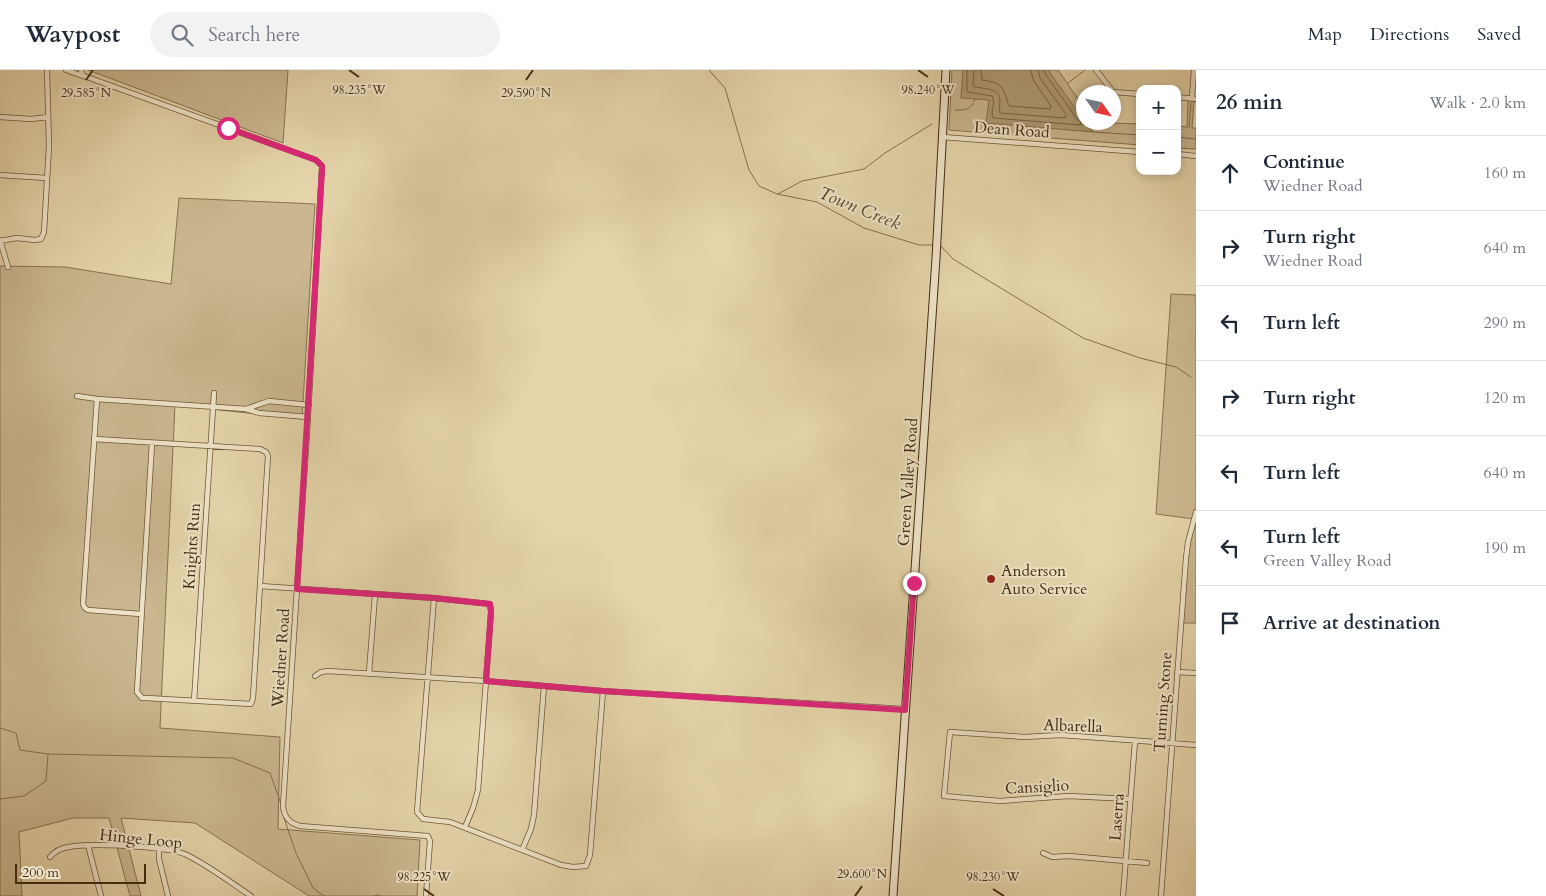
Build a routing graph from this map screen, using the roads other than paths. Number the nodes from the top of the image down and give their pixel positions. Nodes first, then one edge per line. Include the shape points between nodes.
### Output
1 (47, 70) edge
2 (66, 70) edge
3 (946, 70) edge
4 (1096, 70) edge
5 (1194, 70) edge
6 (82, 73) edge
7 (1136, 94) edge
8 (1181, 97) edge
9 (1194, 99) edge
10 (0, 117) edge
11 (48, 117) junction
12 (942, 137) junction
13 (1136, 152) edge
14 (1181, 154) edge
15 (1196, 156) edge
16 (0, 176) edge
17 (47, 178) junction
18 (0, 241) edge
19 (8, 267) dead end
20 (214, 393) dead end
21 (77, 396) dead end
22 (97, 399) junction
23 (309, 405) junction
24 (213, 406) junction
25 (246, 408) junction
26 (308, 417) junction
27 (94, 439) junction
28 (152, 443) junction
29 (210, 446) junction
30 (1196, 512) edge
31 (260, 586) junction
32 (297, 589) junction
33 (374, 595) junction
34 (434, 598) junction
35 (141, 614) junction
36 (1177, 672) junction
37 (369, 673) junction
38 (1196, 673) edge
39 (315, 676) dead end
40 (427, 677) junction
41 (486, 681) junction
42 (544, 686) junction
43 (603, 691) junction
44 (194, 701) junction
45 (905, 710) junction
46 (1135, 740) junction
47 (1172, 743) junction
48 (1196, 745) edge
49 (944, 796) joint
50 (1130, 799) junction
51 (466, 828) junction
52 (88, 845) junction
53 (160, 849) junction
54 (522, 850) junction
55 (1043, 853) dead end
56 (50, 857) dead end
57 (1126, 861) junction
58 (1147, 863) dead end
59 (242, 890) junction
60 (101, 896) edge
61 (168, 896) edge
62 (238, 896) edge
63 (251, 896) edge
64 (426, 896) edge
65 (893, 896) edge
66 (1123, 896) edge
67 (1161, 896) edge

1 - 11 street
2 - 6 street
3 - 12 street, Green Valley Road
4 - 7 street via 1113,92
5 - 9 street
6 - 23 street, Wiedner Road via 319,162 322,170
8 - 9 street
10 - 11 street
11 - 17 street
12 - 13 street, Dean Road
12 - 45 street, Green Valley Road
14 - 15 street
16 - 17 street
17 - 18 street via 41,239
18 - 19 street
20 - 24 street, Knights Run
21 - 22 street
22 - 24 street
22 - 27 street
23 - 25 street via 269,401
23 - 26 street, Wiedner Road
24 - 25 street
24 - 29 street, Knights Run
25 - 26 street via 259,413
26 - 32 street, Wiedner Road
27 - 28 street
27 - 35 street via 85,608
28 - 29 street
28 - 35 street
29 - 31 street via 260,449 268,456
29 - 44 street, Knights Run
30 - 36 street, Turning Stone via 1187,550
31 - 32 street
31 - 44 street via 250,704
32 - 33 street
32 - 64 street, Wiedner Road via 282,801 286,817 306,828 428,836
33 - 34 street
33 - 37 street
34 - 40 street
34 - 41 street via 490,604
35 - 44 street via 137,692 142,698
36 - 38 street
36 - 47 street, Turning Stone
37 - 39 street via 328,670
37 - 40 street
40 - 41 street
40 - 51 street via 417,812 423,819 450,822
41 - 42 street
41 - 51 street via 478,790
42 - 43 street
42 - 54 street via 534,816
43 - 45 street
43 - 54 street via 588,862 583,868 568,867
45 - 65 street, Green Valley Road
46 - 47 street, Albarella
46 - 49 street, Albarella via 1061,734 1024,738 950,732
46 - 50 street, Laserra
47 - 48 street, Albarella
47 - 67 street, Turning Stone
49 - 50 street, Cansiglio via 1000,801 1069,796
50 - 57 street, Laserra
51 - 54 street
52 - 53 street, Hinge Loop
52 - 56 street, Hinge Loop via 68,847
52 - 60 street
53 - 59 street, Hinge Loop via 186,854
53 - 61 street via 159,859
55 - 57 street via 1052,857
57 - 58 street
57 - 66 street, Laserra
59 - 62 street
59 - 63 street, Hinge Loop

